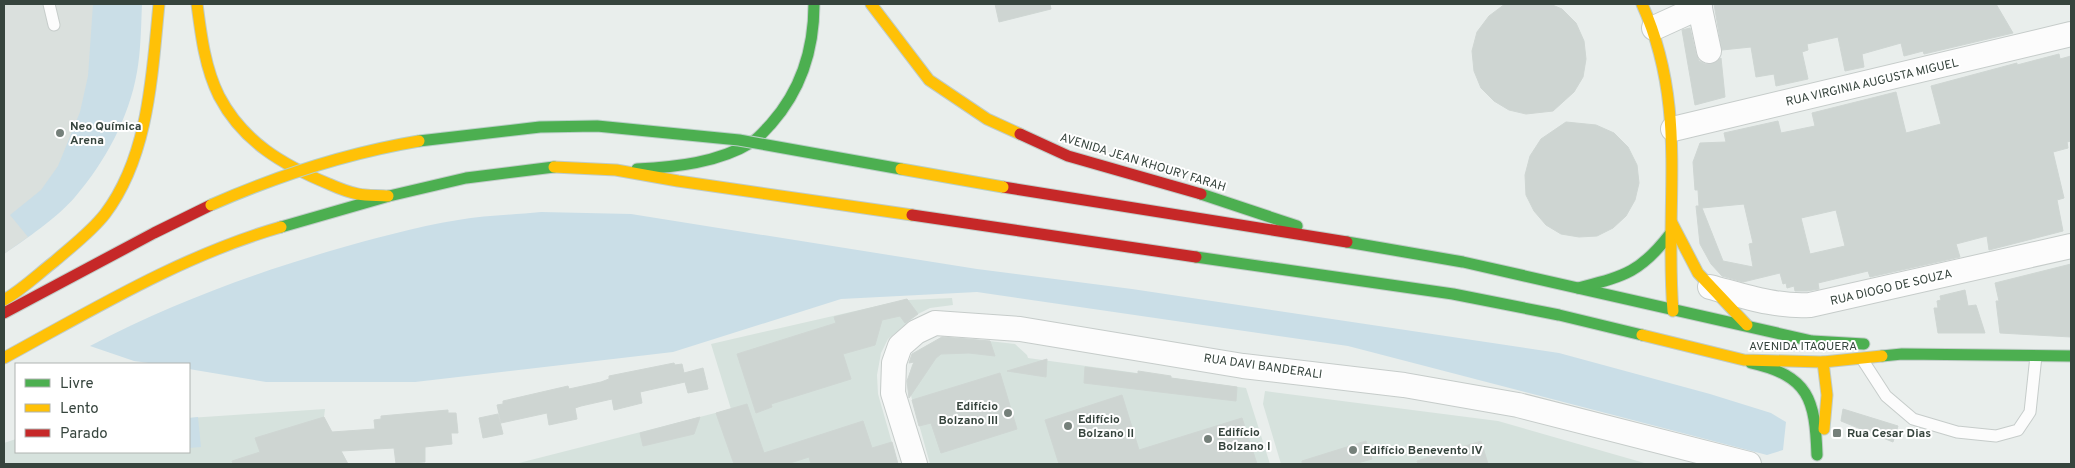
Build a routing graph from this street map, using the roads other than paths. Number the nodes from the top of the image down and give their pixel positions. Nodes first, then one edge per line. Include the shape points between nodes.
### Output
1 (49, 4) edge
2 (159, 4) edge
3 (198, 4) edge
4 (814, 4) edge
5 (871, 4) edge
6 (1642, 4) edge
7 (1700, 6) edge
8 (54, 25) dead end
9 (1654, 28) junction
10 (2071, 34) edge
11 (1710, 51) dead end
12 (1672, 130) junction
13 (616, 170) junction
14 (389, 196) junction
15 (1671, 222) junction
16 (1670, 234) junction
17 (1336, 240) junction
18 (2071, 246) edge
19 (1710, 287) junction
20 (1577, 289) junction
21 (4, 300) edge
22 (1673, 311) junction
23 (4, 313) edge
24 (1680, 323) dead end
25 (1747, 325) junction
26 (1689, 337) dead end
27 (1812, 341) junction
28 (1704, 352) junction
29 (1902, 354) junction
30 (2036, 356) junction
31 (2071, 356) edge
32 (4, 358) edge
33 (1862, 359) junction
34 (1744, 360) junction
35 (1823, 362) junction
36 (1817, 459) edge
37 (915, 464) edge
38 (1749, 464) edge

1 - 8 lane
2 - 21 main road via 141,136 124,180 105,214 76,244
3 - 14 main road via 211,76 222,100 252,141 271,157 303,175 357,194
4 - 13 main road via 815,25 810,54 799,84 780,115 753,141 700,161 666,169
5 - 17 main road, AVENIDA JEAN KHOURY FARAH via 929,80 987,119 1068,156 1195,192
6 - 9 main road, AVENIDA ITAQUERA
7 - 9 street
7 - 11 street
9 - 12 main road, AVENIDA ITAQUERA via 1665,74
10 - 12 street, RUA VIRGINIA AUGUSTA MIGUEL
12 - 15 main road, AVENIDA ITAQUERA
13 - 14 main road via 550,167 466,178
13 - 28 main road, AVENIDA ITAQUERA via 1453,294 1559,315
14 - 32 main road via 256,234 157,274
15 - 16 main road, AVENIDA ITAQUERA
15 - 19 main road, AVENIDA ITAQUERA via 1698,273
16 - 20 main road via 1648,261 1634,270
16 - 22 main road, AVENIDA ITAQUERA
17 - 20 main road via 1463,262
17 - 23 main road, bridge via 1003,187 739,140 647,129 540,127 396,145 255,186 154,232
18 - 19 street, RUA DIOGO DE SOUZA via 1810,305 1771,303
19 - 25 main road, AVENIDA ITAQUERA
20 - 22 main road
22 - 24 main road
22 - 25 main road
25 - 27 main road, AVENIDA ITAQUERA
26 - 28 main road
27 - 29 main road, AVENIDA ITAQUERA via 1870,345
27 - 35 main road
28 - 34 main road, AVENIDA ITAQUERA
29 - 30 main road, AVENIDA ITAQUERA
29 - 33 main road, AVENIDA ITAQUERA
30 - 31 main road, AVENIDA ITAQUERA
30 - 33 lane via 2030,412 2018,430 1996,436 1957,432 1913,420 1886,396
33 - 35 main road, AVENIDA ITAQUERA
34 - 35 main road, AVENIDA ITAQUERA
34 - 36 main road via 1778,370 1804,388 1816,428
35 - 36 main road via 1827,397
37 - 38 street, RUA DAVI BANDERALI via 893,393 894,363 900,346 916,332 936,323 1020,329 1243,366 1413,386 1518,405

